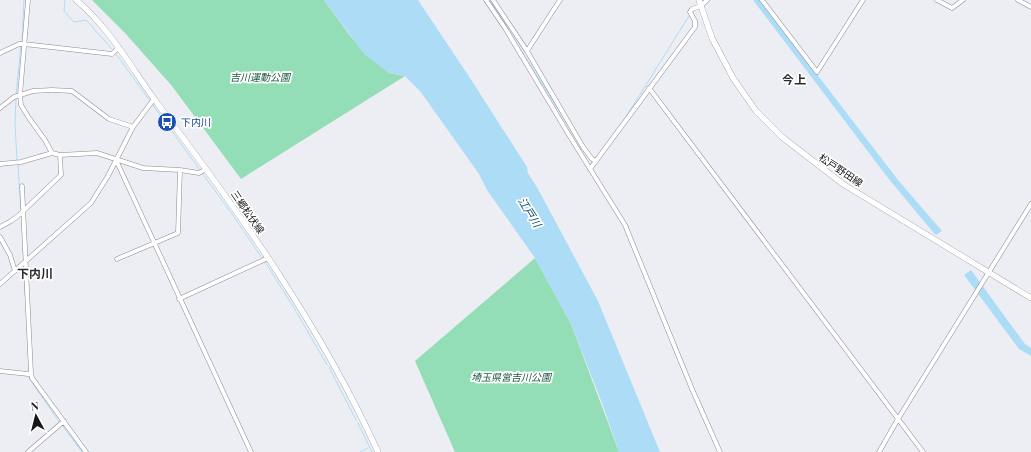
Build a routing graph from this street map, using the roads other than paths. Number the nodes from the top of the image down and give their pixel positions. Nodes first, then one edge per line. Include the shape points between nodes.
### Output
1 (28, 0) edge
2 (76, 0) edge
3 (486, 0) edge
4 (493, 0) edge
5 (560, 0) edge
6 (707, 0) edge
7 (762, 0) edge
8 (863, 0) edge
9 (937, 0) edge
10 (963, 0) edge
11 (1018, 0) edge
12 (700, 3) edge
13 (1031, 7) edge
14 (24, 44) junction
15 (119, 48) junction
16 (527, 51) junction
17 (0, 53) edge
18 (649, 88) junction
19 (20, 95) junction
20 (152, 102) junction
21 (0, 108) edge
22 (133, 127) junction
23 (52, 153) junction
24 (60, 155) junction
25 (116, 160) junction
26 (596, 161) junction
27 (0, 164) edge
28 (590, 169) junction
29 (180, 170) junction
30 (203, 171) junction
31 (22, 186) dead end
32 (1031, 204) edge
33 (24, 211) junction
34 (0, 227) edge
35 (0, 237) edge
36 (154, 243) junction
37 (268, 258) junction
38 (117, 259) dead end
39 (27, 261) junction
40 (15, 270) junction
41 (989, 272) junction
42 (0, 284) edge
43 (1031, 298) edge
44 (179, 299) junction
45 (0, 371) edge
46 (31, 373) junction
47 (898, 419) junction
48 (64, 421) junction
49 (28, 452) edge
50 (86, 452) edge
51 (251, 452) edge
52 (378, 452) edge
53 (720, 452) edge
54 (879, 452) edge
55 (922, 452) edge

1 - 14 street
2 - 15 main road, 三郷松伏線 via 99,22
3 - 28 street
4 - 16 street
5 - 16 street
6 - 12 street
7 - 8 street via 817,72
9 - 10 street via 952,8
11 - 13 street
12 - 18 street via 690,12 695,27
12 - 41 main road, 松戸野田線 via 712,38 733,78 756,111 782,137 843,184
14 - 15 street via 112,54
14 - 17 street
14 - 19 street
15 - 20 main road, 三郷松伏線
16 - 26 street via 583,147
18 - 26 street
18 - 47 street
19 - 21 street
19 - 22 street via 52,90 72,91 109,118
19 - 23 street via 21,105
20 - 22 street
20 - 30 main road, 三郷松伏線
22 - 25 street
23 - 24 street
23 - 27 street via 21,162
24 - 25 street via 97,153
24 - 33 street via 61,175
25 - 29 street via 143,168
25 - 36 street
25 - 39 street via 91,203
26 - 28 street
28 - 53 street via 625,224
29 - 30 street
29 - 36 street via 178,233
30 - 37 main road, 三郷松伏線 via 234,207
31 - 33 street
32 - 41 street
33 - 34 street
33 - 39 street
35 - 40 street
36 - 38 street
36 - 44 street
37 - 44 street
37 - 52 main road, 三郷松伏線 via 313,329
39 - 40 street
39 - 46 street
40 - 42 street
41 - 43 main road, 松戸野田線
41 - 47 street
44 - 51 street
45 - 46 street
46 - 48 street via 32,378
47 - 54 street
47 - 55 street
48 - 49 street
48 - 50 street

